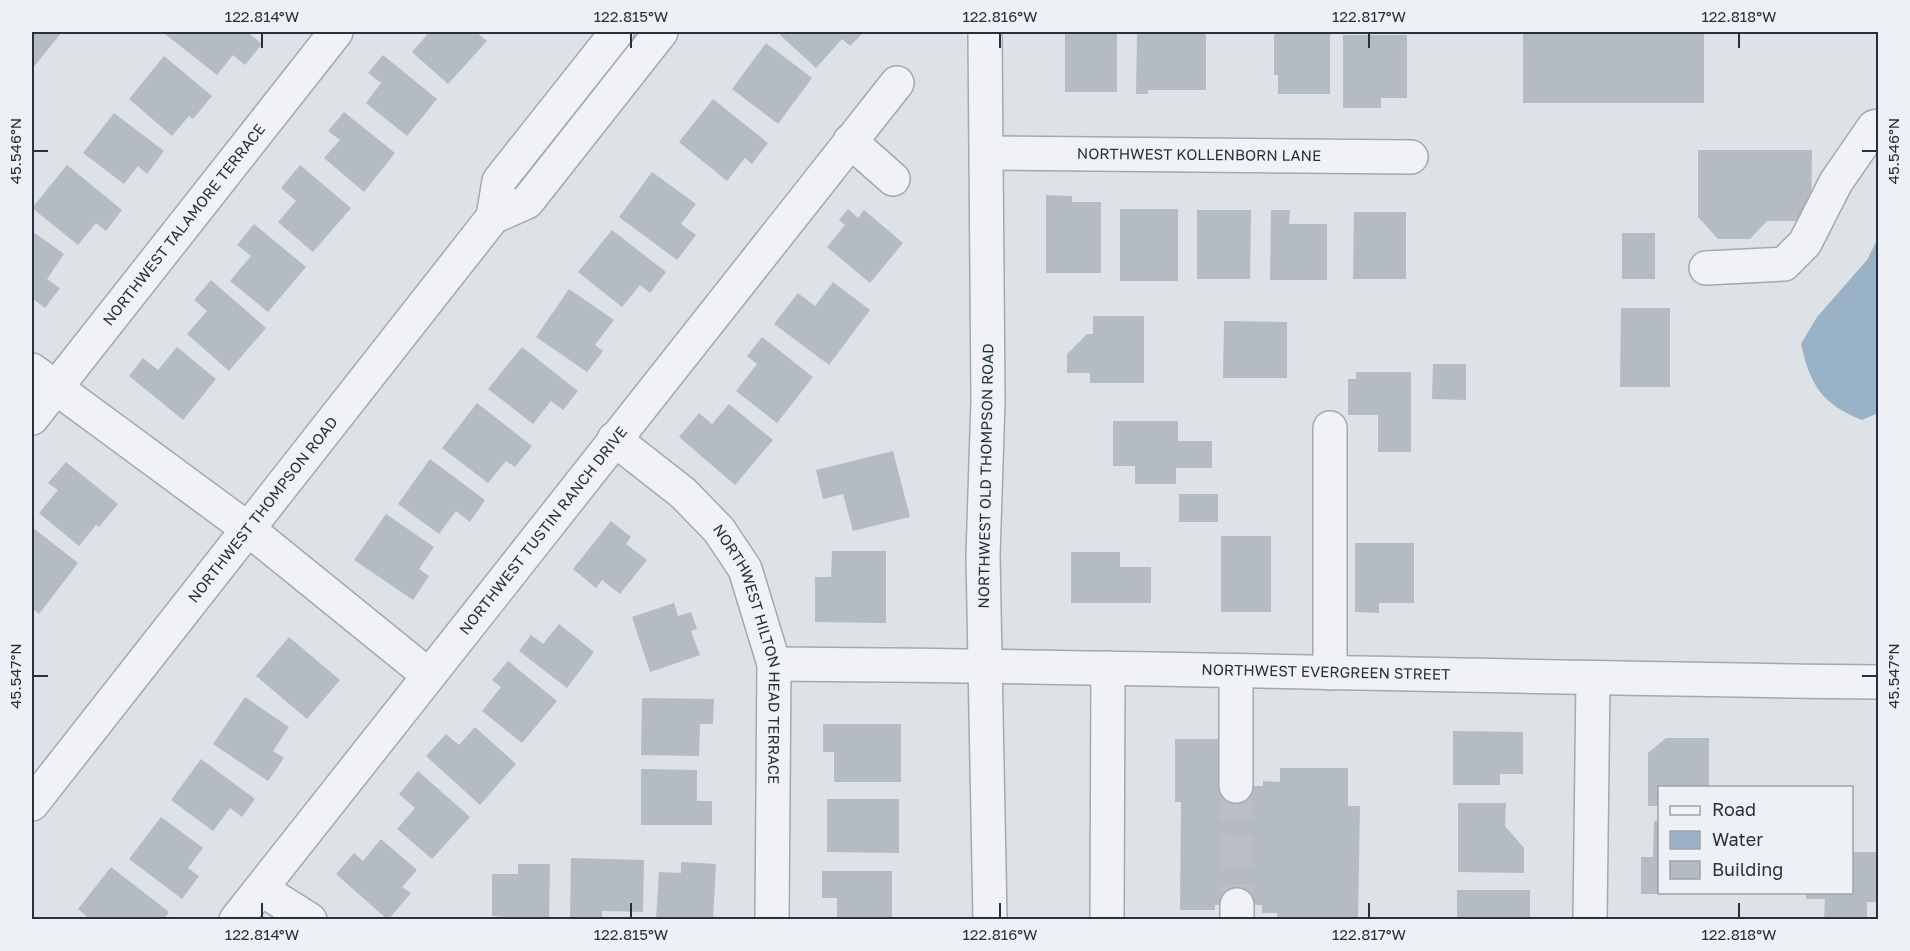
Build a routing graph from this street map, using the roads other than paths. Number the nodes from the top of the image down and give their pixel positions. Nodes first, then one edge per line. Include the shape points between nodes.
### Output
1 (336, 32) edge
2 (617, 32) edge
3 (662, 32) edge
4 (985, 32) edge
5 (897, 83) dead end
6 (1878, 126) edge
7 (850, 141) junction
8 (987, 153) junction
9 (1412, 157) dead end
10 (893, 180) dead end
11 (493, 217) junction
12 (1706, 268) dead end
13 (43, 380) edge
14 (32, 418) edge
15 (1330, 428) dead end
16 (614, 439) junction
17 (248, 529) junction
18 (774, 664) junction
19 (984, 665) junction
20 (1108, 668) junction
21 (1236, 671) junction
22 (1330, 673) junction
23 (428, 674) junction
24 (1593, 679) junction
25 (1878, 682) edge
26 (1236, 786) tunnel mouth
27 (32, 804) edge
28 (261, 889) junction
29 (236, 920) edge
30 (310, 920) edge
31 (772, 920) edge
32 (990, 920) edge
33 (1107, 920) edge
34 (1590, 920) edge

1 - 13 street, NORTHWEST TALAMORE TERRACE
2 - 11 street, NORTHWEST THOMPSON ROAD via 500,181
3 - 11 street, NORTHWEST THOMPSON ROAD via 527,202
4 - 8 street, NORTHWEST OLD THOMPSON ROAD
5 - 7 street, NORTHWEST TUSTIN RANCH DRIVE
6 - 12 street via 1836,182 1805,243 1784,264
7 - 10 street
7 - 16 street, NORTHWEST TUSTIN RANCH DRIVE
8 - 9 street, NORTHWEST KOLLENBORN LANE
8 - 19 street, NORTHWEST OLD THOMPSON ROAD
11 - 17 street, NORTHWEST THOMPSON ROAD
13 - 14 street, NORTHWEST TALAMORE TERRACE
13 - 17 street
15 - 22 street
16 - 18 street, NORTHWEST HILTON HEAD TERRACE via 682,493 719,530 745,569
16 - 23 street, NORTHWEST TUSTIN RANCH DRIVE
17 - 23 street
17 - 27 street, NORTHWEST THOMPSON ROAD
18 - 19 street, NORTHWEST EVERGREEN STREET
18 - 31 street, NORTHWEST HILTON HEAD TERRACE
19 - 20 street, NORTHWEST EVERGREEN STREET
19 - 32 street, NORTHWEST OLD THOMPSON ROAD
20 - 21 street, NORTHWEST EVERGREEN STREET
20 - 33 street
21 - 22 street, NORTHWEST EVERGREEN STREET
21 - 26 street
22 - 24 street, NORTHWEST EVERGREEN STREET
23 - 28 street, NORTHWEST TUSTIN RANCH DRIVE
24 - 25 street, NORTHWEST EVERGREEN STREET
24 - 34 street
28 - 29 street, NORTHWEST TUSTIN RANCH DRIVE
28 - 30 street

